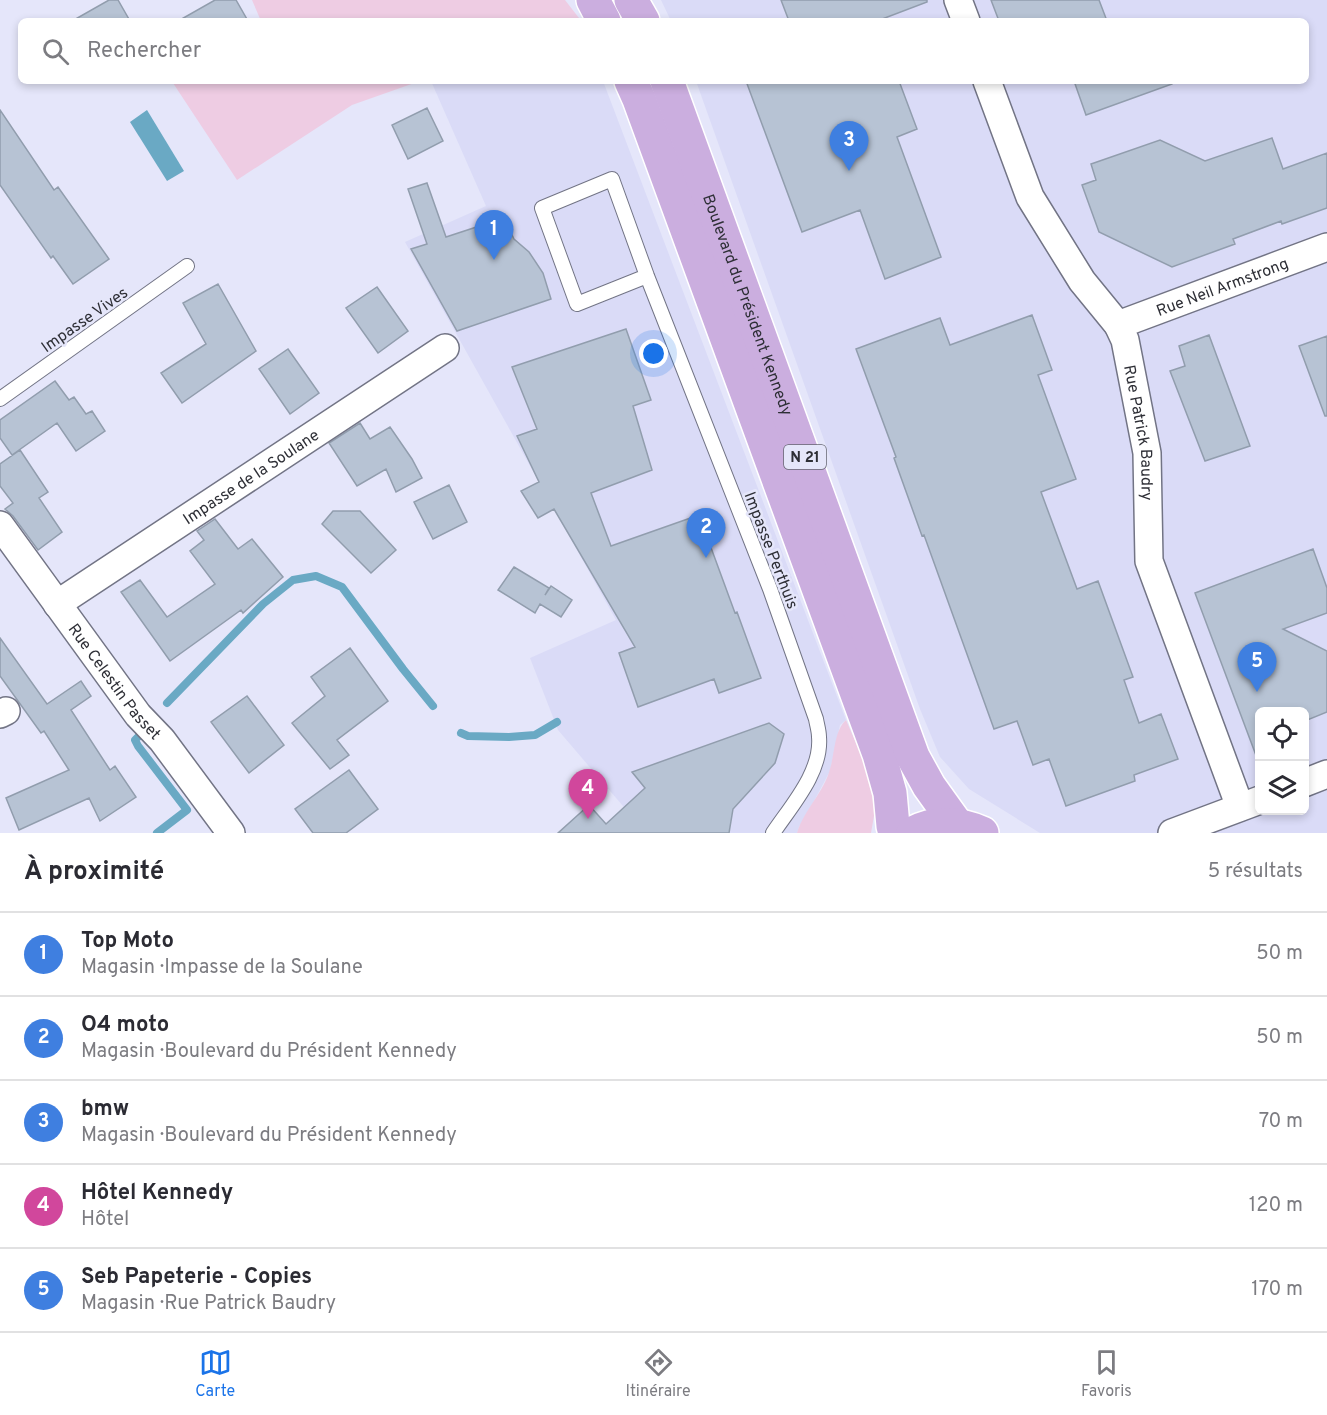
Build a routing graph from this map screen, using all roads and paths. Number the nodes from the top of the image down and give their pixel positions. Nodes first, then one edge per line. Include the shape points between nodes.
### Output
1 (593, 0) edge
2 (631, 0) edge
3 (958, 0) edge
4 (602, 18) edge
5 (641, 18) edge
6 (965, 18) edge
7 (632, 84) edge
8 (668, 84) edge
9 (988, 84) edge
10 (1327, 247) edge
11 (187, 266) dead end
12 (647, 276) junction
13 (1118, 325) junction
14 (445, 348) dead end
15 (0, 399) edge
16 (0, 525) edge
17 (57, 604) junction
18 (1327, 774) edge
19 (1309, 781) edge
20 (1250, 803) edge
21 (969, 829) edge
22 (231, 833) edge
23 (772, 833) edge
24 (895, 833) edge
25 (913, 833) edge
26 (1172, 833) edge

1 - 4 main road
2 - 5 main road
3 - 6 street
7 - 24 main road, Boulevard du Président Kennedy / N 21 via 879,754 890,793
8 - 21 main road, Boulevard du Président Kennedy / N 21 via 913,758 929,786
9 - 13 street, Rue Patrick Baudry via 1030,197 1082,281
10 - 13 street, Rue Neil Armstrong
11 - 15 lane, Impasse Vives
12 - 12 lane, Impasse Perthuis via 612,179 542,208 577,304
12 - 23 lane, Impasse Perthuis via 770,590 816,719 818,759 812,775
13 - 20 street, Rue Patrick Baudry via 1125,340 1148,453 1149,561
14 - 17 street, Impasse de la Soulane
16 - 17 street, Rue Celestin Passet
17 - 22 street, Rue Celestin Passet
18 - 19 street
20 - 26 street
21 - 25 main road via 936,825

